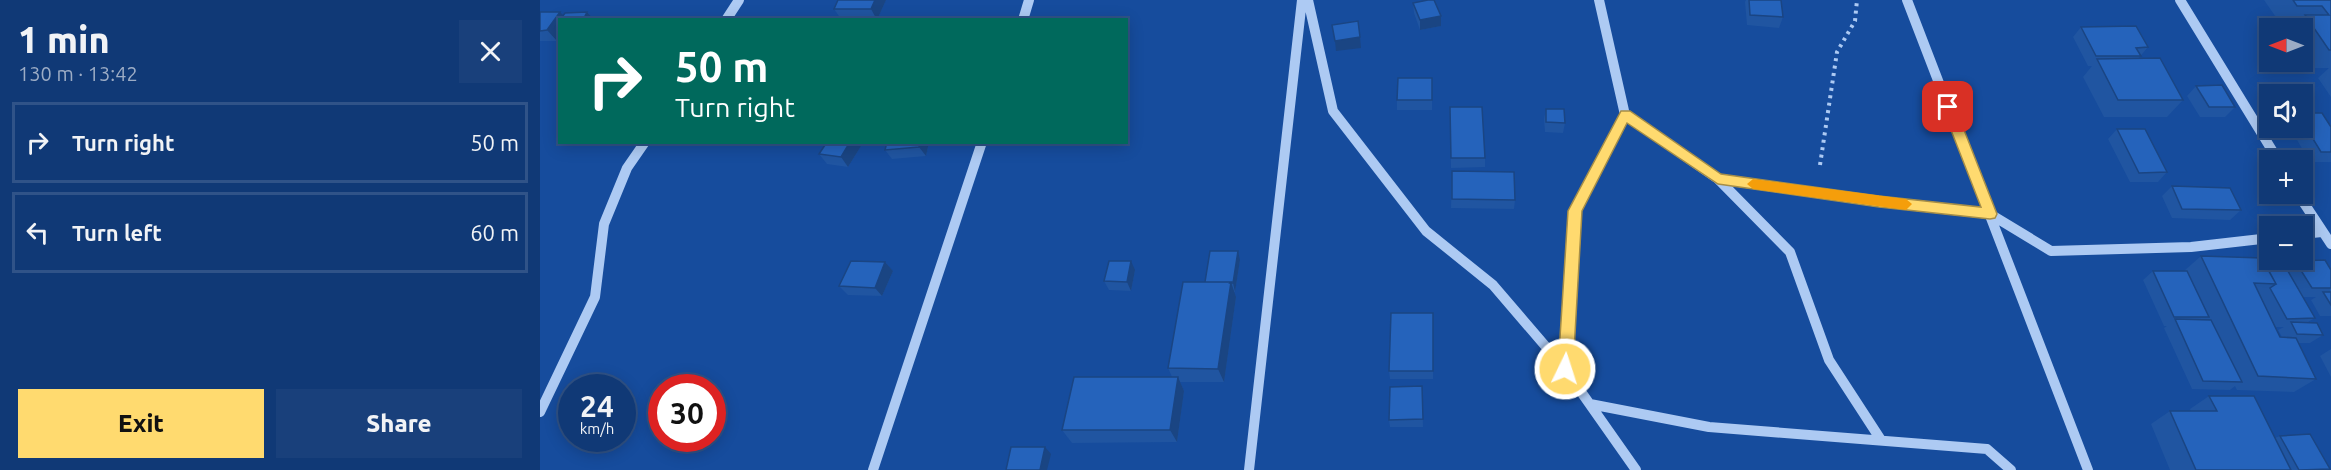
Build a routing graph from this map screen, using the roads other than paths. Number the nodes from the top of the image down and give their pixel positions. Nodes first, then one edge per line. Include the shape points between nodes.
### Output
1 (739, 0) edge
2 (1029, 0) edge
3 (1302, 0) edge
4 (1308, 0) edge
5 (1599, 0) edge
6 (1906, 0) edge
7 (2180, 0) edge
8 (727, 18) edge
9 (1024, 18) edge
10 (1625, 115) junction
11 (644, 144) edge
12 (981, 144) edge
13 (2272, 150) edge
14 (1718, 179) junction
15 (2304, 204) edge
16 (1990, 214) junction
17 (2322, 232) junction
18 (2313, 233) edge
19 (2259, 239) edge
20 (2331, 244) edge
21 (1565, 369) junction
22 (1590, 404) junction
23 (540, 412) edge
24 (1881, 440) junction
25 (873, 470) edge
26 (1249, 470) edge
27 (1636, 470) edge
28 (2011, 470) edge
29 (2088, 470) edge

1 - 8 street
2 - 9 street
3 - 26 street
4 - 21 street via 1332,111 1426,231 1493,285
5 - 10 street
6 - 16 street
7 - 13 street
10 - 14 street
10 - 21 street via 1575,211
11 - 23 street via 627,168 604,224 594,297
12 - 25 street
14 - 16 street
14 - 24 street via 1790,252 1829,360
15 - 17 street
16 - 19 street via 2051,251 2191,247
16 - 29 street
17 - 18 street
17 - 20 street
21 - 22 street
22 - 24 street via 1709,427
22 - 27 street
24 - 28 street via 1987,449

